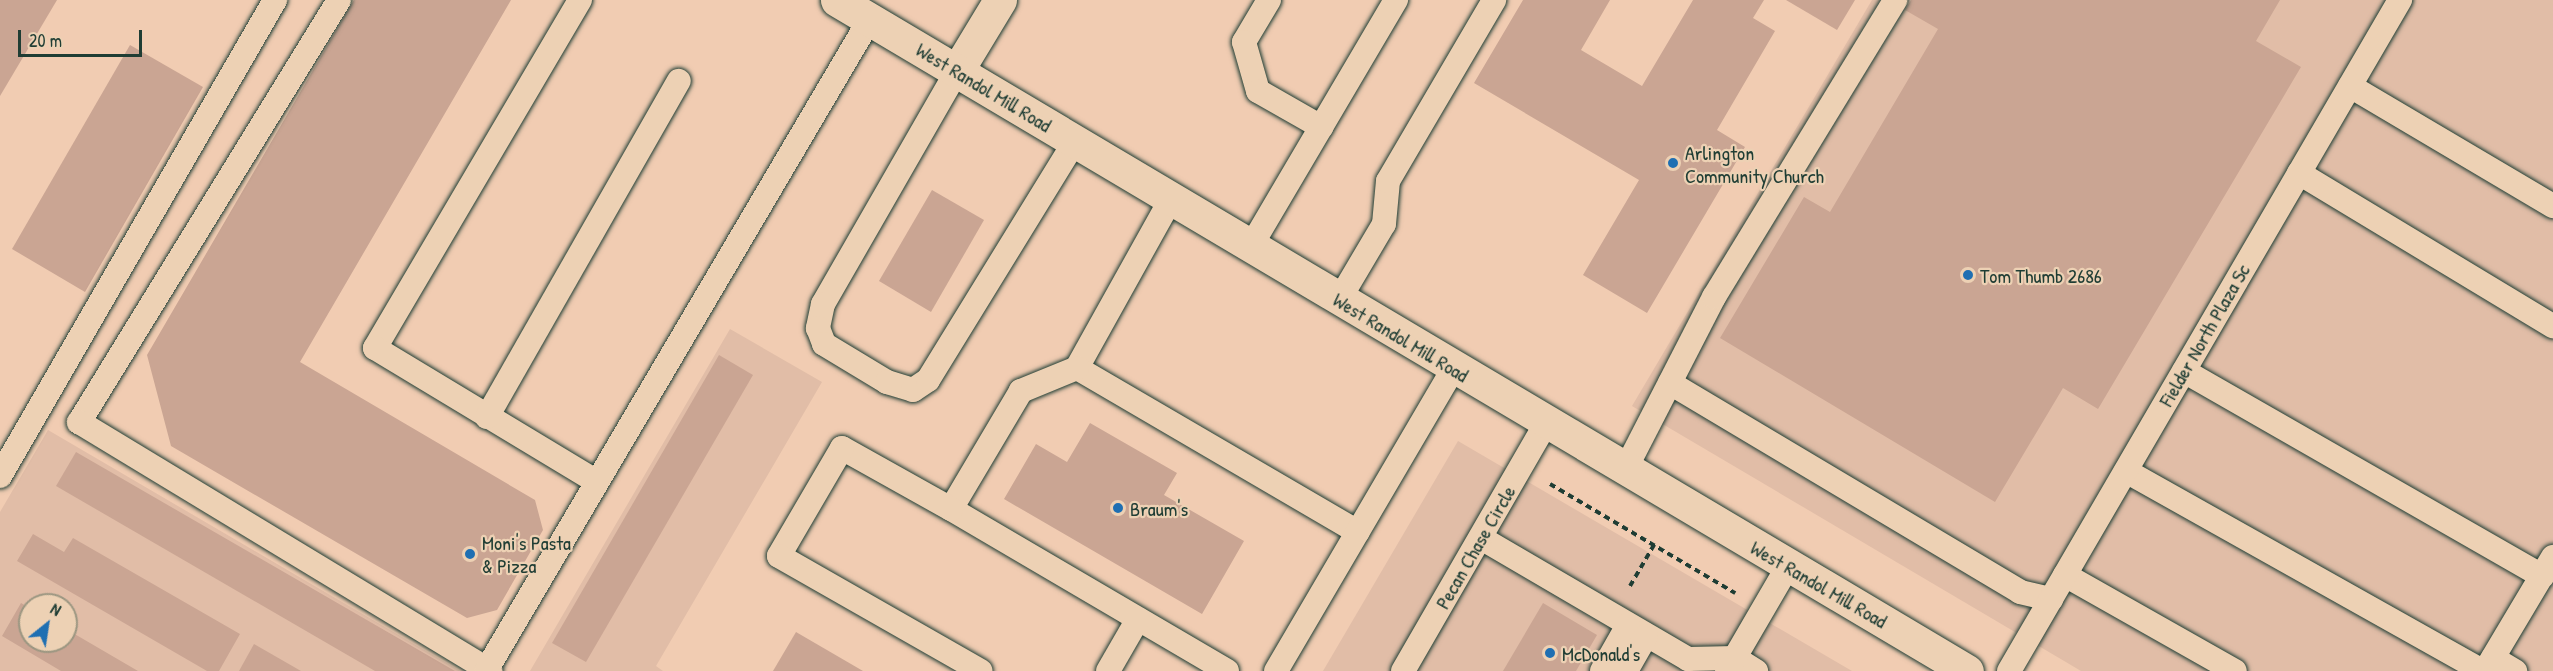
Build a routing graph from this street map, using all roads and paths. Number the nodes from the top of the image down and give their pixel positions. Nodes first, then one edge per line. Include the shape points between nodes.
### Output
1 (275, 0) edge
2 (339, 0) edge
3 (580, 0) edge
4 (837, 0) edge
5 (1000, 0) edge
6 (1269, 0) edge
7 (1396, 0) edge
8 (1494, 0) edge
9 (1895, 0) edge
10 (2400, 0) edge
11 (870, 19) junction
12 (957, 71) junction
13 (679, 81) dead end
14 (2350, 86) junction
15 (1321, 127) junction
16 (1075, 141) junction
17 (2299, 173) junction
18 (1171, 199) junction
19 (2553, 206) edge
20 (1251, 246) junction
21 (1339, 300) junction
22 (2553, 326) edge
23 (1077, 368) junction
24 (1454, 368) junction
25 (2184, 371) junction
26 (1670, 382) junction
27 (487, 417) junction
28 (1546, 423) junction
29 (1521, 467) junction
30 (1625, 470) junction
31 (2126, 471) junction
32 (0, 476) edge
33 (597, 482) junction
34 (951, 509) junction
35 (1358, 532) junction
36 (1481, 538) junction
37 (1788, 566) junction
38 (2547, 567) edge
39 (2065, 575) junction
40 (2051, 599) junction
41 (1763, 609) junction
42 (1138, 619) junction
43 (1637, 631) junction
44 (1731, 664) edge
45 (2487, 667) edge
46 (488, 670) edge
47 (981, 671) edge
48 (1108, 671) edge
49 (1227, 671) edge
50 (1276, 671) edge
51 (1402, 671) edge
52 (1602, 671) edge
53 (1626, 671) edge
54 (1756, 671) edge
55 (1966, 671) edge
56 (2009, 671) edge
57 (2235, 671) edge
58 (2515, 671) edge

1 - 32 lane
2 - 46 lane via 79,422
3 - 27 lane via 375,348
4 - 11 main road, West Randol Mill Road
5 - 12 main road
6 - 15 lane via 1244,42 1258,91
7 - 15 lane
8 - 21 lane via 1388,181 1384,224
9 - 26 lane via 1714,297
10 - 14 lane, Fielder North Plaza Sc
11 - 12 main road, West Randol Mill Road
11 - 33 lane
12 - 16 main road, West Randol Mill Road
12 - 16 lane via 823,304 818,328 824,344 886,382 913,390 928,380
13 - 27 lane
14 - 17 lane, Fielder North Plaza Sc
14 - 19 lane
15 - 20 lane
16 - 18 main road, West Randol Mill Road
17 - 22 lane
17 - 25 lane, Fielder North Plaza Sc
18 - 20 main road, West Randol Mill Road
18 - 23 lane
20 - 21 main road, West Randol Mill Road
21 - 24 main road, West Randol Mill Road
23 - 34 lane via 1021,391
23 - 35 lane
24 - 28 main road, West Randol Mill Road
24 - 35 lane
25 - 31 lane, Fielder North Plaza Sc
25 - 38 lane
26 - 30 lane
26 - 40 lane via 2020,592
27 - 33 lane
28 - 29 lane, Pecan Chase Circle
28 - 30 main road, West Randol Mill Road
29 - 36 lane, Pecan Chase Circle
29 - 41 path
30 - 37 main road, West Randol Mill Road
31 - 39 lane, Fielder North Plaza Sc
31 - 45 lane
33 - 46 lane
34 - 42 lane
34 - 47 lane via 842,448 779,556
35 - 50 lane
36 - 43 lane
36 - 51 lane, Pecan Chase Circle
37 - 41 lane
37 - 55 main road, West Randol Mill Road
38 - 45 lane
39 - 40 lane, Fielder North Plaza Sc
39 - 57 lane
40 - 56 lane, Fielder North Plaza Sc
41 - 44 lane
42 - 48 lane
42 - 49 lane
43 - 44 lane via 1688,659
43 - 52 lane
43 - 53 lane
44 - 54 lane
45 - 58 lane

